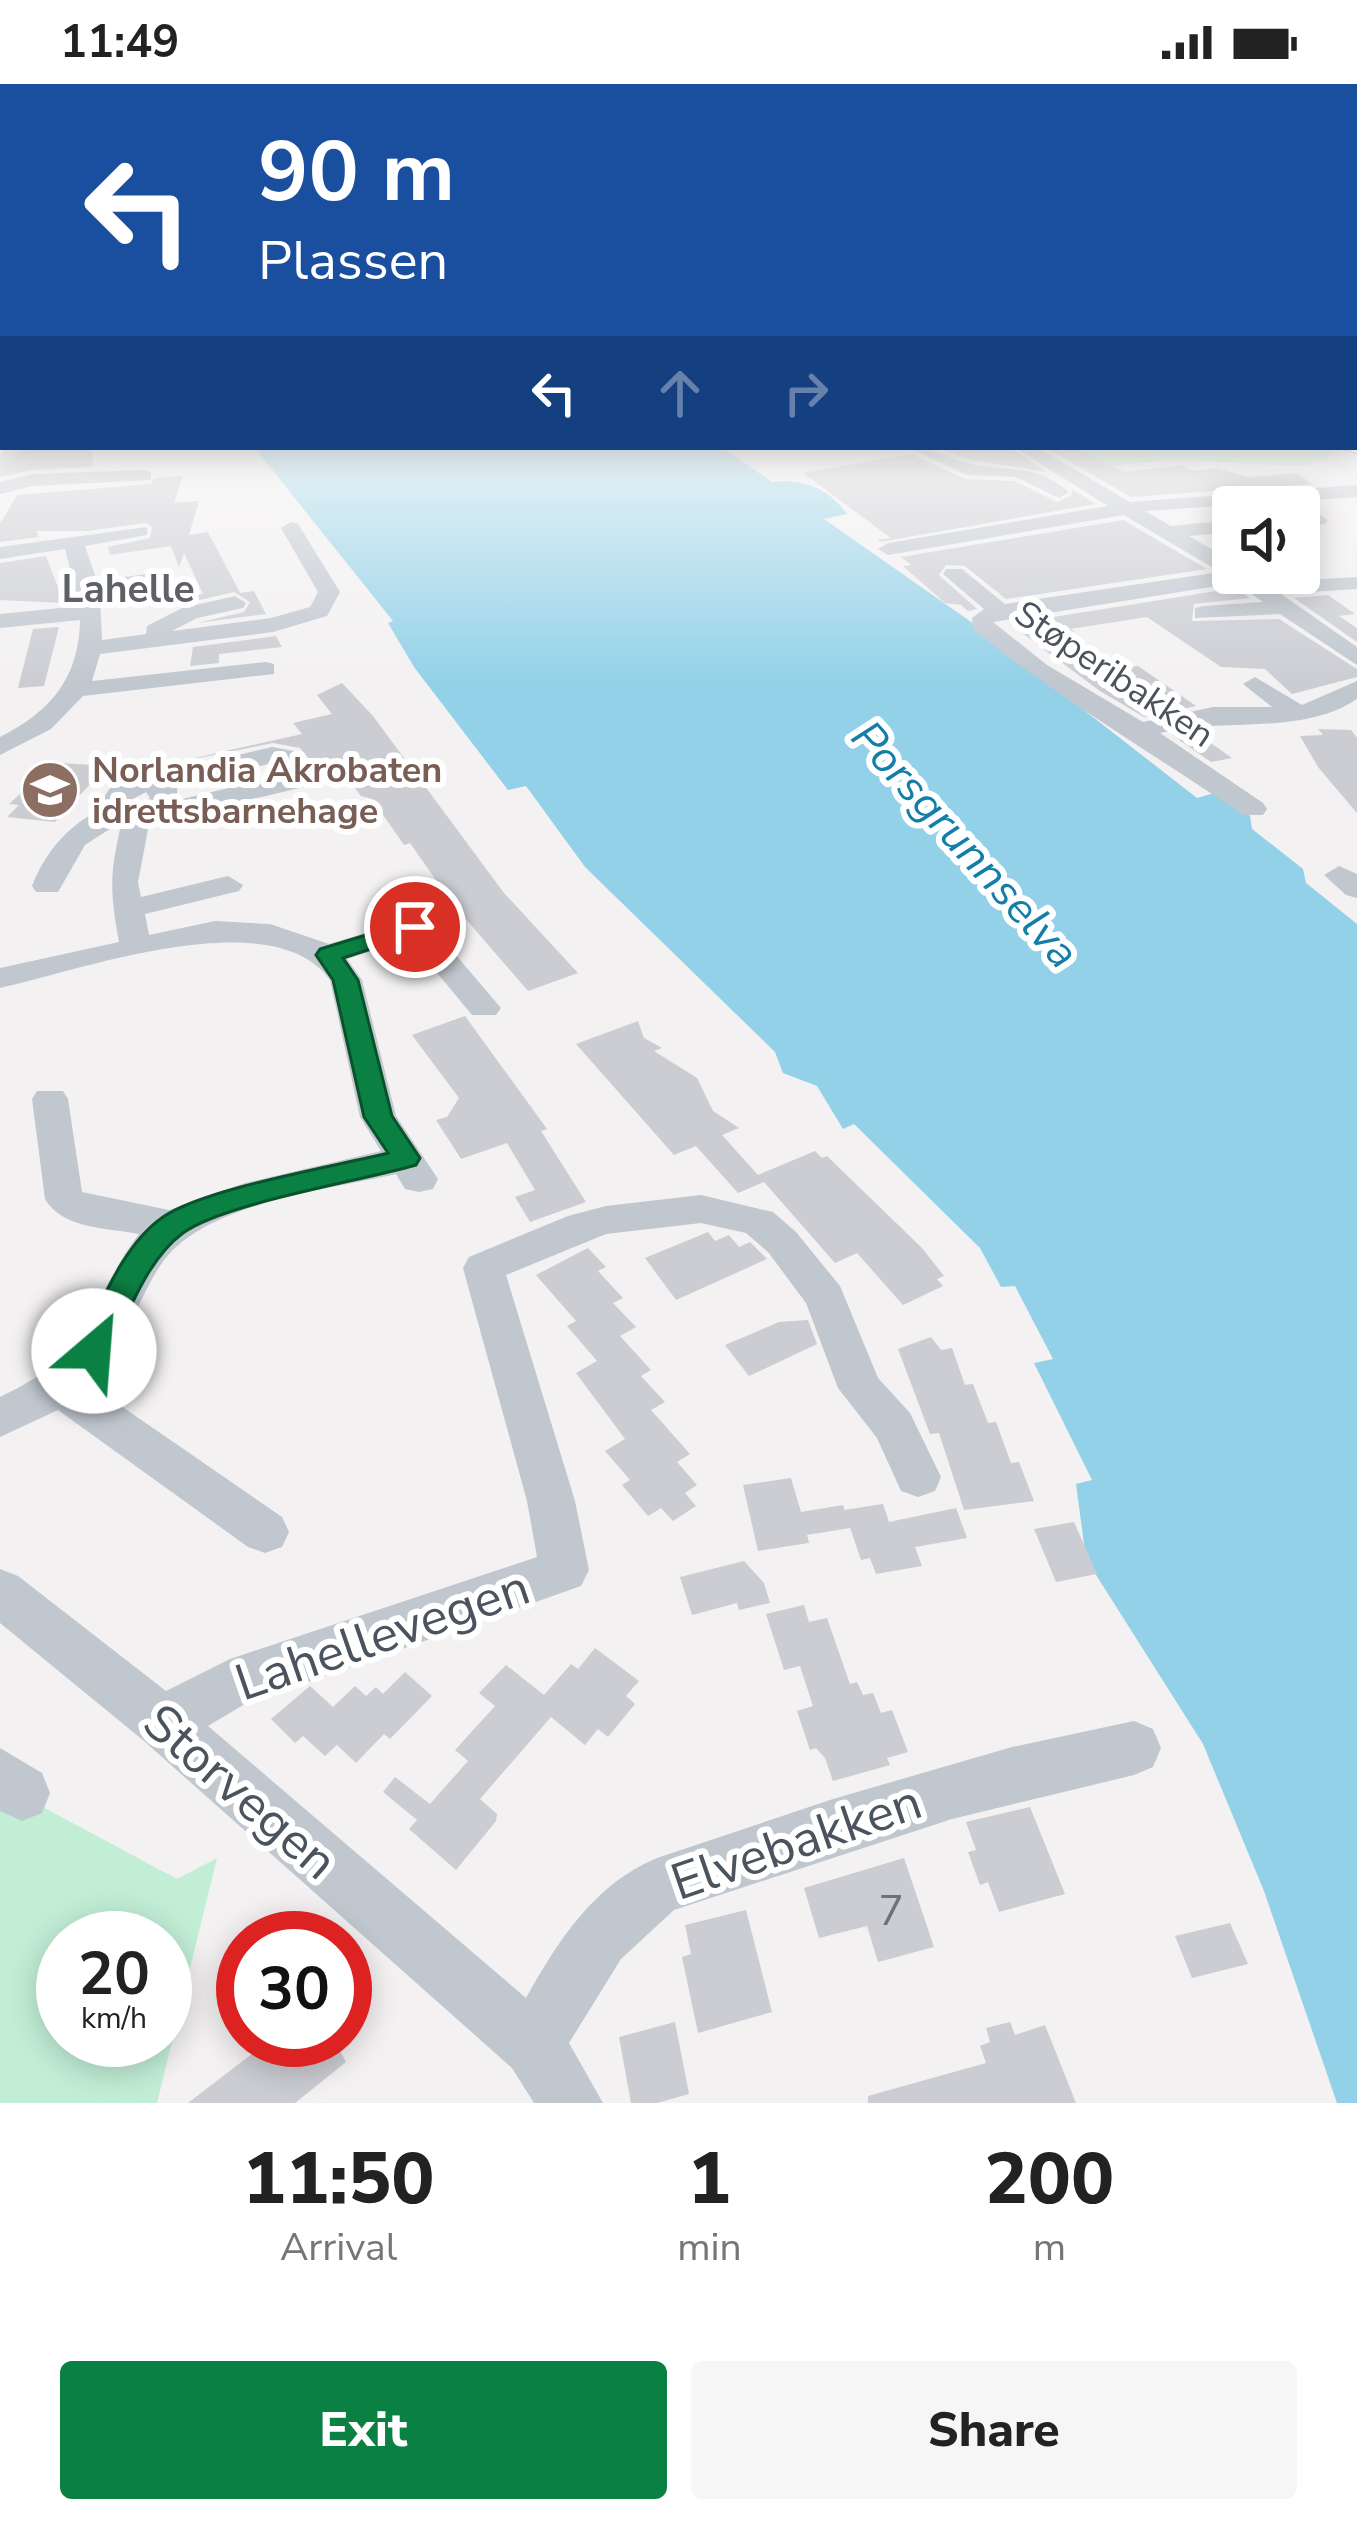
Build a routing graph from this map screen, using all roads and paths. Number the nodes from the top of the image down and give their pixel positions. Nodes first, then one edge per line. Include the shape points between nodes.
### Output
1 (1065, 495) edge
2 (1110, 495) edge
3 (1237, 495) edge
4 (1131, 507) junction
5 (978, 510) dead end
6 (1098, 512) junction
7 (291, 528) dead end
8 (1008, 528) junction
9 (1212, 528) edge
10 (140, 531) dead end
11 (1172, 532) junction
12 (72, 541) junction
13 (888, 549) dead end
14 (0, 553) edge
15 (1212, 558) edge
16 (0, 564) edge
17 (1320, 565) edge
18 (954, 574) dead end
19 (1349, 577) edge
20 (160, 578) dead end
21 (1212, 581) edge
22 (91, 593) junction
23 (1268, 594) edge
24 (1098, 596) junction
25 (235, 603) dead end
26 (1287, 607) junction
27 (1000, 611) junction
28 (1203, 613) dead end
29 (4, 615) edge
30 (1064, 618) dead end
31 (1357, 636) edge
32 (1331, 638) junction
33 (99, 648) junction
34 (1357, 658) edge
35 (266, 669) dead end
36 (1255, 684) dead end
37 (1357, 688) edge
38 (75, 690) junction
39 (1300, 716) junction
40 (1139, 731) junction
41 (0, 747) edge
42 (1253, 809) dead end
43 (227, 885) dead end
44 (47, 886) dead end
45 (124, 910) junction
46 (134, 945) junction
47 (328, 955) junction
48 (0, 978) edge
49 (484, 1008) dead end
50 (50, 1099) dead end
51 (173, 1225) junction
52 (59, 1387) junction
53 (0, 1418) edge
54 (918, 1478) dead end
55 (265, 1532) dead end
56 (0, 1592) edge
57 (164, 1722) junction
58 (1134, 1748) dead end
59 (534, 2046) junction
60 (571, 2103) edge

1 - 6 street
2 - 4 street
3 - 4 street
4 - 6 street
4 - 11 street
5 - 8 street
6 - 8 street
7 - 33 street via 326,581 319,611 273,625
8 - 13 street
9 - 11 street
10 - 12 street
11 - 15 street
12 - 14 street
12 - 22 street
16 - 22 street via 53,560
17 - 19 street
18 - 27 street
20 - 22 street
21 - 24 street, Støperibakken
22 - 29 street
22 - 33 street
23 - 26 street
24 - 27 street, Støperibakken
24 - 30 street via 1111,609
25 - 33 street
26 - 28 street
26 - 32 street
27 - 40 street, Støperibakken via 983,618 987,633
31 - 32 street
32 - 34 street
33 - 38 street
35 - 38 street
36 - 39 street
37 - 39 street via 1336,706
38 - 41 street
39 - 40 street via 1218,715
40 - 42 street, Støperibakken
43 - 45 street
44 - 45 street via 75,838 141,805
45 - 46 street
46 - 47 street via 236,929
46 - 48 street
47 - 49 street via 415,927
47 - 51 street via 346,980 378,1117 412,1169 230,1202
50 - 51 street via 64,1199 83,1210
51 - 52 street via 136,1268 86,1364
52 - 53 street
52 - 55 street
54 - 57 street, Lahellevegen via 894,1426 860,1388 825,1297 759,1222 701,1209 568,1230 483,1268 564,1570 230,1684
56 - 57 street, Storvegen
57 - 59 street, Storvegen
58 - 59 street, Elvebakken via 939,1792 656,1887 622,1908 598,1937
59 - 60 street, Storvegen

